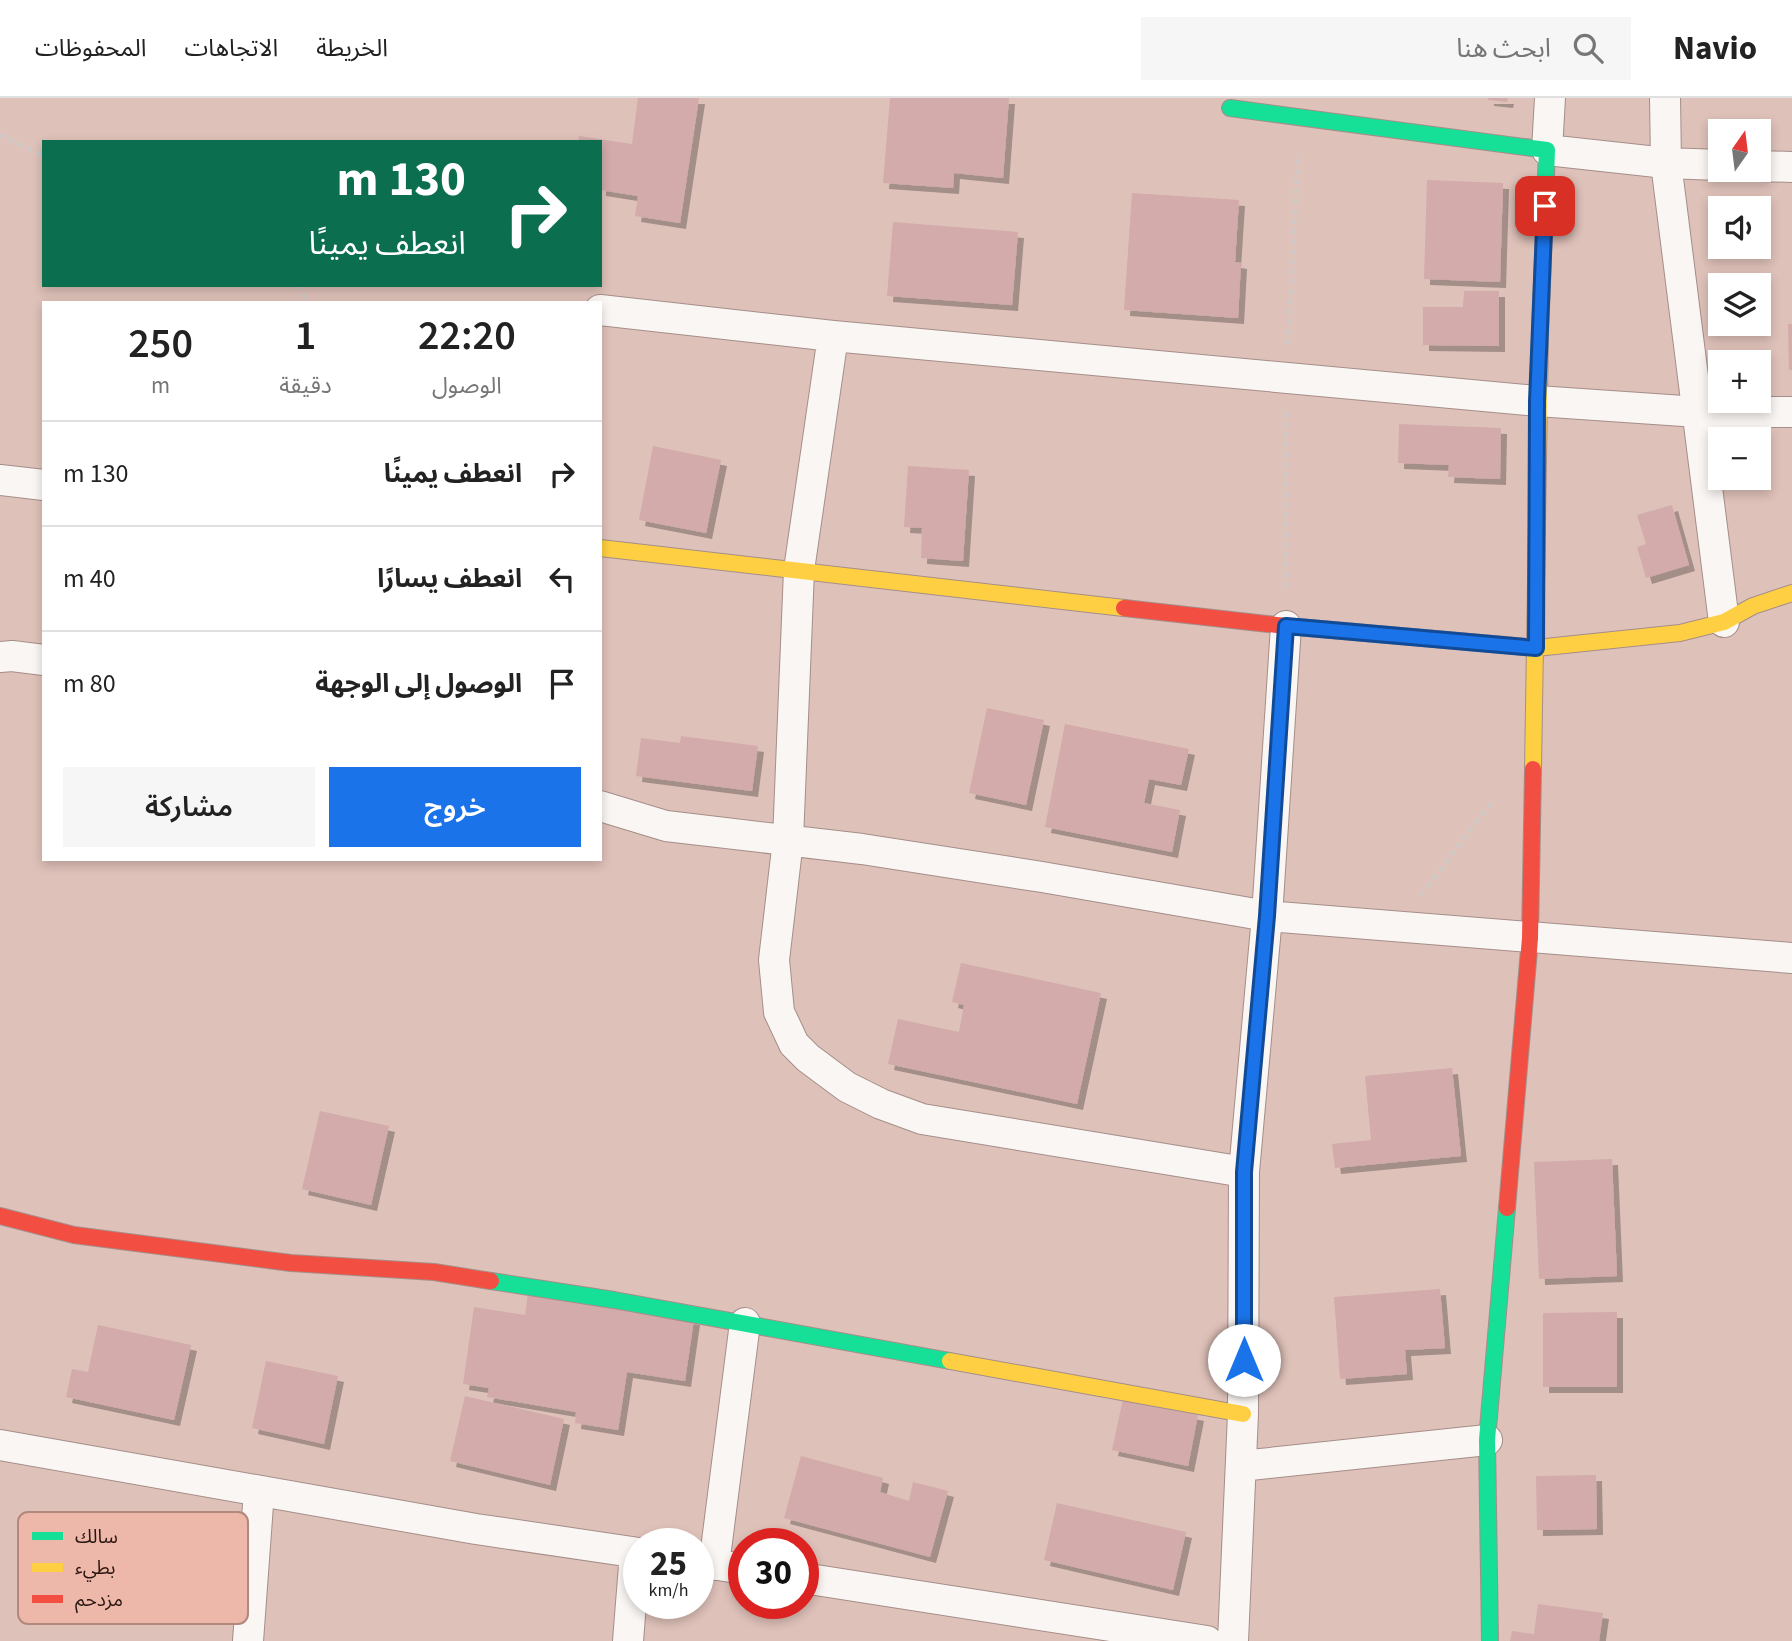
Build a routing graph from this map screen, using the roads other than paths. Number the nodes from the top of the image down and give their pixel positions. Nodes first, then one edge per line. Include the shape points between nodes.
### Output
1 (1550, 98) edge
2 (1665, 98) edge
3 (1230, 108) dead end
4 (1547, 150) junction
5 (1666, 163) junction
6 (1708, 165) edge
7 (1771, 166) edge
8 (1792, 167) edge
9 (602, 310) edge
10 (833, 336) junction
11 (1537, 401) junction
12 (1698, 412) junction
13 (1792, 412) edge
14 (0, 480) edge
15 (42, 485) edge
16 (602, 548) edge
17 (799, 570) junction
18 (1792, 593) edge
19 (1724, 622) junction
20 (1286, 626) junction
21 (1536, 648) junction
22 (0, 657) edge
23 (42, 660) edge
24 (602, 807) edge
25 (788, 840) junction
26 (1267, 916) junction
27 (1530, 939) junction
28 (1792, 958) edge
29 (1244, 1172) junction
30 (0, 1216) edge
31 (745, 1323) junction
32 (1244, 1414) junction
33 (1488, 1440) junction
34 (0, 1445) edge
35 (1241, 1465) junction
36 (259, 1491) junction
37 (712, 1528) edge
38 (623, 1551) edge
39 (819, 1580) edge
40 (630, 1619) edge
41 (248, 1641) edge
42 (628, 1641) edge
43 (1207, 1641) edge
44 (1233, 1641) edge
45 (1490, 1641) edge

1 - 4 street
2 - 5 street
3 - 4 street
4 - 5 street
4 - 11 street
5 - 6 street
5 - 12 street
7 - 8 street
9 - 10 street
10 - 11 street
10 - 17 street
11 - 12 street
11 - 21 street
12 - 13 street
12 - 19 street
14 - 15 street
16 - 17 street
17 - 20 street
17 - 25 street
18 - 19 street
19 - 21 street via 1680,633
20 - 21 street
20 - 26 street
21 - 27 street
22 - 23 street
24 - 25 street via 666,826
25 - 26 street
25 - 29 street via 774,960 779,1012 794,1044 847,1087 922,1119
26 - 27 street
26 - 29 street
27 - 28 street
27 - 33 street
29 - 32 street
30 - 31 street via 74,1235 291,1263 434,1272
31 - 32 street
31 - 37 street
32 - 35 street
33 - 35 street
33 - 45 street
34 - 36 street
35 - 44 street
36 - 38 street
36 - 41 street
39 - 43 street
40 - 42 street

